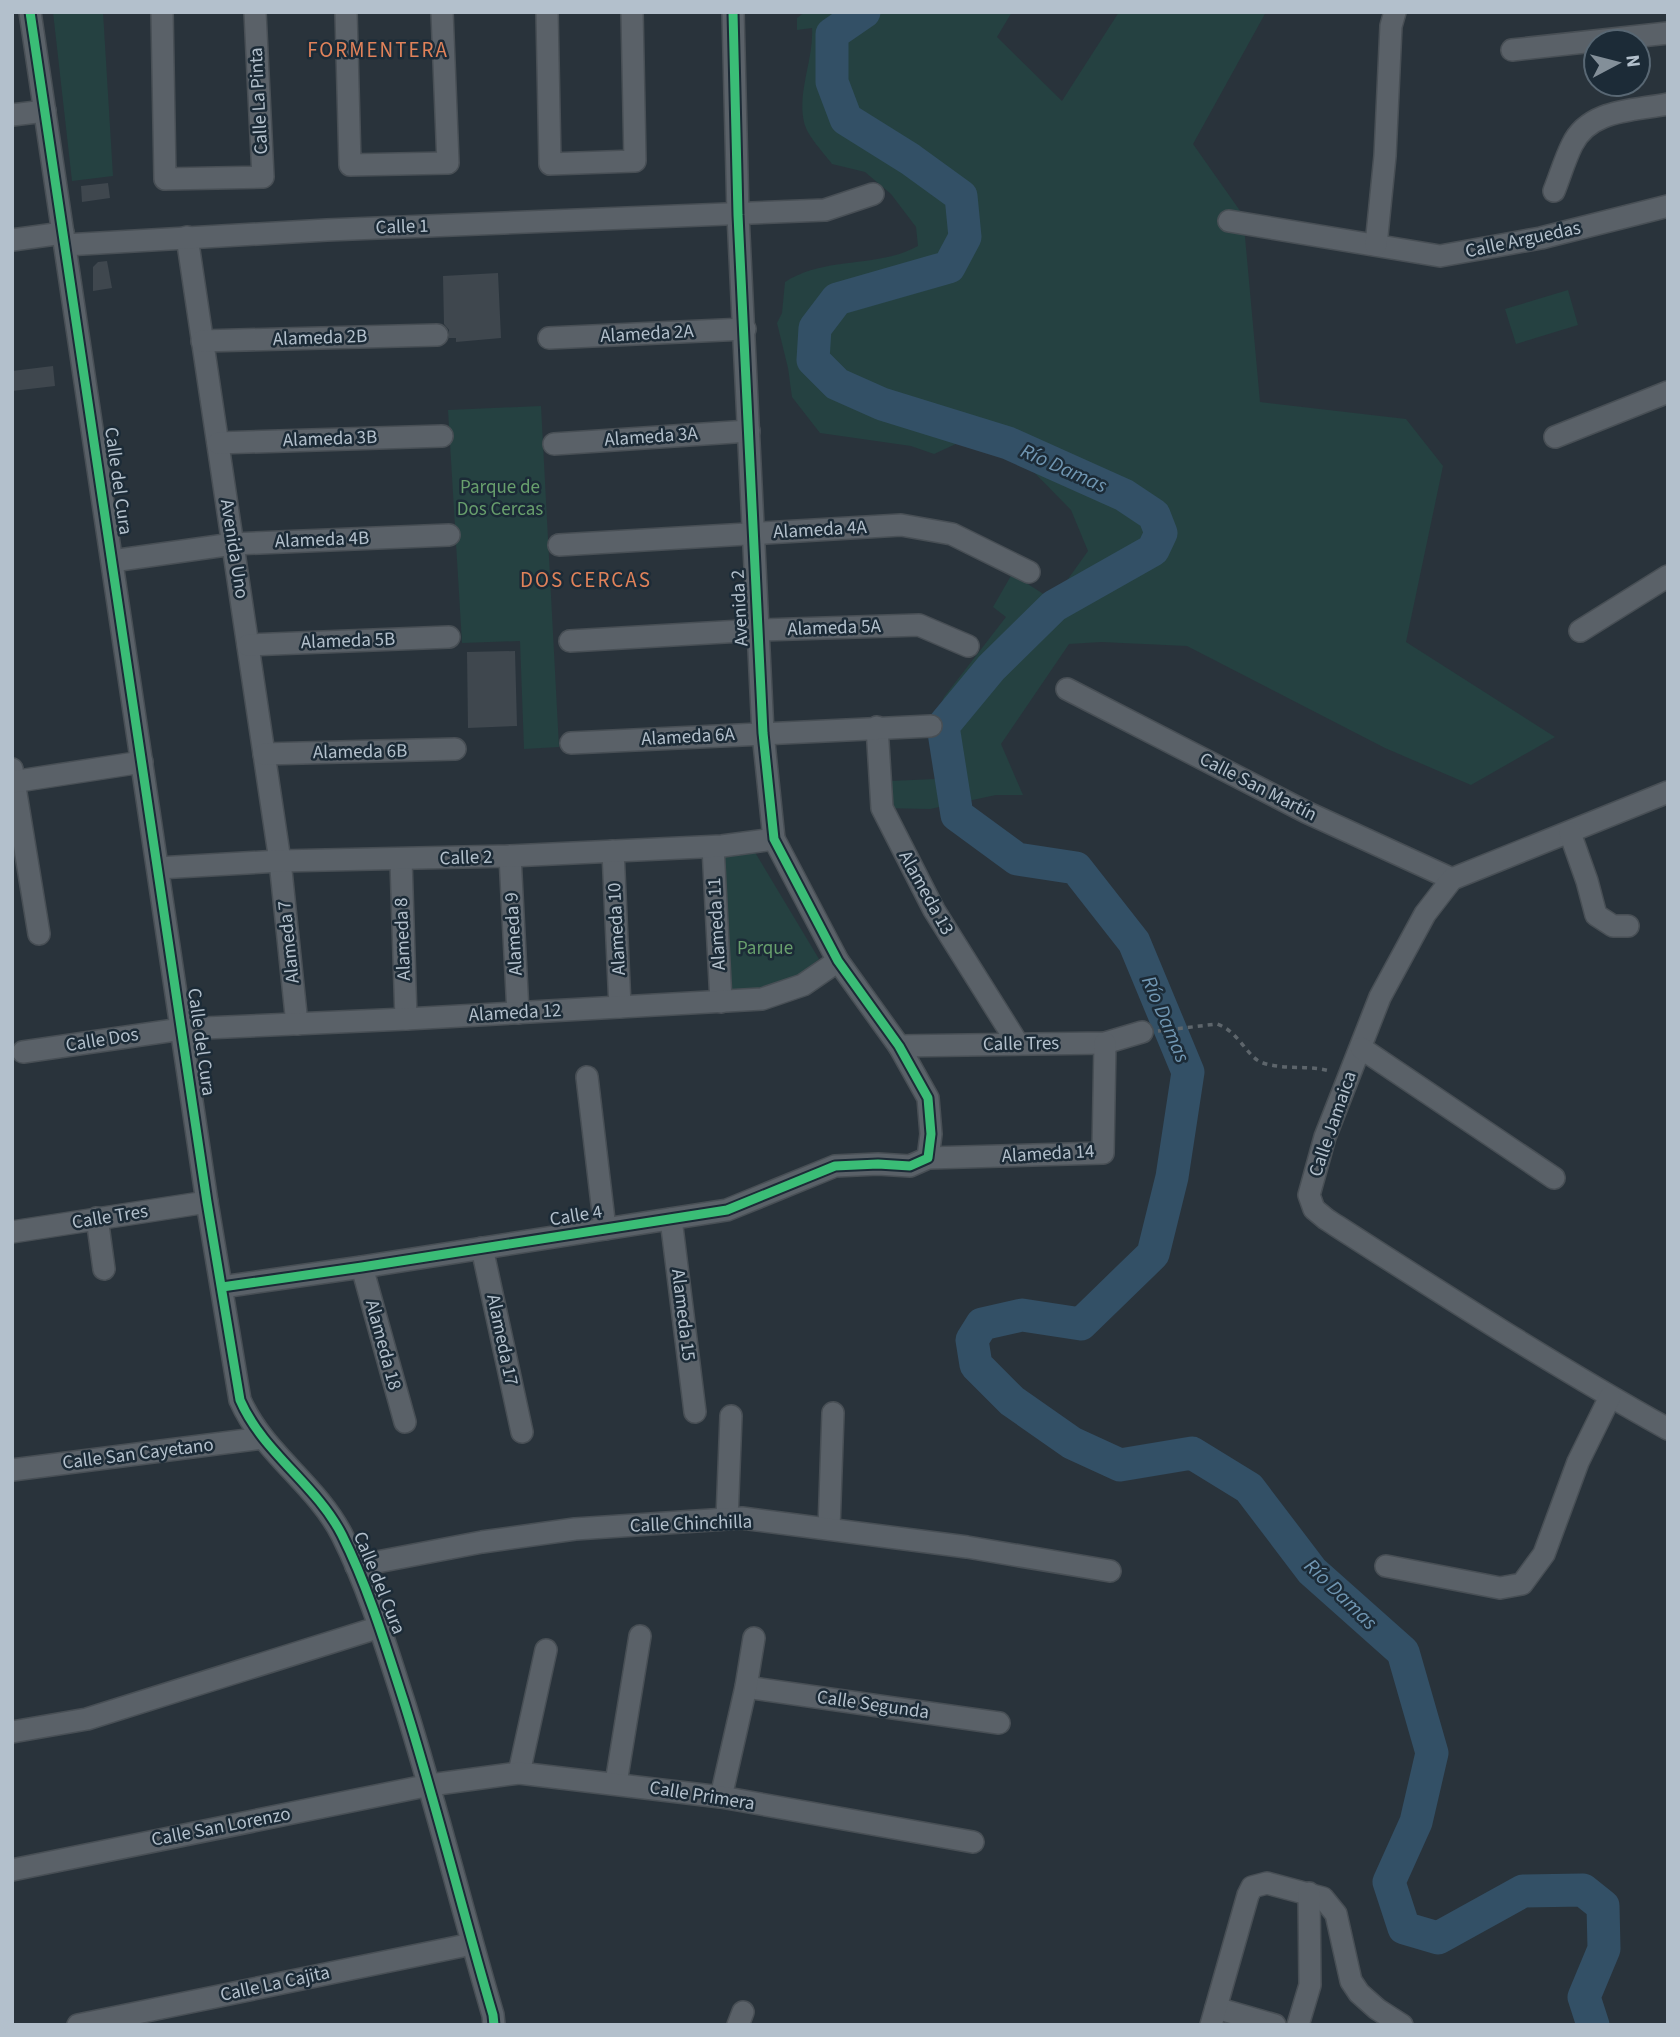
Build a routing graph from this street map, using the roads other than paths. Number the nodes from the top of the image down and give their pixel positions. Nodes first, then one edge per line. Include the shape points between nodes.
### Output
1 (30, 12) edge
2 (162, 12) edge
3 (254, 12) edge
4 (346, 12) edge
5 (443, 12) edge
6 (547, 12) edge
7 (632, 12) edge
8 (733, 12) edge
9 (1395, 12) edge
10 (1668, 33) edge
11 (1512, 50) dead end
12 (1668, 104) edge
13 (45, 111) junction
14 (12, 116) edge
15 (1554, 191) dead end
16 (873, 194) dead end
17 (1668, 206) edge
18 (738, 215) junction
19 (1229, 221) dead end
20 (187, 237) junction
21 (64, 239) junction
22 (12, 240) edge
23 (1376, 245) junction
24 (745, 329) junction
25 (437, 335) dead end
26 (549, 338) dead end
27 (202, 341) junction
28 (1668, 392) edge
29 (749, 431) junction
30 (442, 436) dead end
31 (1555, 437) dead end
32 (218, 443) junction
33 (554, 444) dead end
34 (753, 533) junction
35 (449, 535) dead end
36 (233, 544) junction
37 (559, 545) dead end
38 (112, 561) junction
39 (1029, 572) dead end
40 (1668, 576) edge
41 (759, 630) junction
42 (1580, 631) dead end
43 (449, 636) dead end
44 (570, 641) dead end
45 (248, 645) junction
46 (968, 646) dead end
47 (1067, 689) dead end
48 (931, 726) dead end
49 (877, 727) junction
50 (763, 733) junction
51 (570, 743) dead end
52 (455, 749) dead end
53 (264, 754) junction
54 (142, 762) junction
55 (13, 778) edge
56 (1668, 792) edge
57 (1570, 833) junction
58 (774, 839) junction
59 (713, 847) junction
60 (613, 851) junction
61 (510, 856) junction
62 (281, 860) junction
63 (401, 860) junction
64 (158, 868) junction
65 (1452, 879) junction
66 (1628, 926) dead end
67 (39, 934) dead end
68 (838, 961) junction
69 (721, 1002) junction
70 (620, 1007) junction
71 (518, 1013) junction
72 (406, 1019) junction
73 (297, 1024) junction
74 (181, 1029) junction
75 (1142, 1032) road end
76 (1105, 1043) junction
77 (1018, 1044) junction
78 (898, 1046) junction
79 (1361, 1048) junction
80 (23, 1052) dead end
81 (587, 1077) dead end
82 (928, 1158) junction
83 (1554, 1178) dead end
84 (207, 1202) junction
85 (97, 1219) junction
86 (671, 1219) junction
87 (605, 1229) junction
88 (12, 1231) edge
89 (482, 1248) junction
90 (362, 1267) junction
91 (104, 1269) dead end
92 (222, 1287) junction
93 (1610, 1397) junction
94 (695, 1412) dead end
95 (833, 1413) dead end
96 (731, 1416) dead end
97 (405, 1422) dead end
98 (1668, 1429) edge
99 (522, 1432) dead end
100 (263, 1438) junction
101 (12, 1470) edge
102 (727, 1519) junction
103 (829, 1529) junction
104 (356, 1566) junction
105 (1386, 1566) dead end
106 (1110, 1571) dead end
107 (380, 1628) junction
108 (640, 1636) dead end
109 (754, 1638) dead end
110 (546, 1650) dead end
111 (746, 1688) junction
112 (999, 1723) dead end
113 (12, 1732) edge
114 (519, 1773) junction
115 (616, 1783) junction
116 (430, 1785) junction
117 (721, 1797) junction
118 (974, 1842) dead end
119 (12, 1870) edge
120 (1309, 1893) junction
121 (472, 1944) junction
122 (1213, 2016) edge
123 (123, 2020) edge
124 (78, 2025) edge
125 (494, 2025) edge
126 (1275, 2025) edge
127 (1297, 2025) edge
128 (1402, 2025) edge

1 - 13 street, Calle del Cura
2 - 3 street, Calle La Pinta via 165,179 263,177
4 - 5 street via 350,165 448,163
6 - 7 street via 550,164 635,162
8 - 18 street, Avenida 2
9 - 23 street
10 - 11 street
12 - 15 street via 1599,116 1588,123 1572,144
13 - 14 street
13 - 21 street, Calle del Cura
16 - 18 street, Calle 1 via 825,210
17 - 23 street, Calle Arguedas via 1541,239 1440,256
18 - 20 street, Calle 1
18 - 24 street, Avenida 2
19 - 23 street, Calle Arguedas
20 - 21 street, Calle 1
20 - 27 street, Avenida Uno
21 - 22 street, Calle 1
21 - 38 street, Calle del Cura
24 - 26 street, Alameda 2A
24 - 29 street, Avenida 2
25 - 27 street, Alameda 2B
27 - 32 street, Avenida Uno
28 - 31 street
29 - 33 street, Alameda 3A
29 - 34 street, Avenida 2
30 - 32 street, Alameda 3B
32 - 36 street, Avenida Uno
34 - 37 street, Alameda 4A
34 - 39 street, Alameda 4A via 901,525 952,534
34 - 41 street, Avenida 2
35 - 36 street, Alameda 4B
36 - 38 street, Alameda 4B
36 - 45 street, Avenida Uno
38 - 54 street, Calle del Cura
40 - 42 street
41 - 44 street, Alameda 5A
41 - 46 street, Alameda 5A via 919,625
41 - 50 street, Avenida 2
43 - 45 street, Alameda 5B
45 - 53 street, Avenida Uno
47 - 65 street, Calle San Martín via 1306,812
48 - 49 street, Alameda 6A
49 - 50 street, Alameda 6A
49 - 77 street, Alameda 13 via 882,808 934,910
50 - 51 street, Alameda 6A
50 - 58 street, Avenida 2
52 - 53 street, Alameda 6B
53 - 62 street, Avenida Uno
54 - 55 street
54 - 64 street, Calle del Cura
55 - 67 street
56 - 57 street
57 - 65 street
57 - 66 street via 1596,915 1613,926
58 - 59 street, Calle 2
58 - 68 street, Avenida 2
59 - 60 street, Calle 2
59 - 69 street, Alameda 11
60 - 61 street, Calle 2
60 - 70 street, Alameda 10
61 - 63 street, Calle 2
61 - 71 street, Alameda 9
62 - 63 street, Calle 2
62 - 64 street, Calle 2
62 - 73 street, Alameda 7
63 - 72 street, Alameda 8
64 - 74 street, Calle del Cura
65 - 79 street, Calle Jamaica via 1419,926 1381,997
68 - 69 street, Alameda 12 via 803,985 762,999
68 - 78 street, Avenida 2
69 - 70 street, Alameda 12
70 - 71 street, Alameda 12
71 - 72 street, Alameda 12
72 - 73 street, Alameda 12
73 - 74 street, Alameda 12
74 - 80 street, Calle Dos
74 - 84 street, Calle del Cura
75 - 76 street, Calle Tres
76 - 77 street, Calle Tres
76 - 82 street, Alameda 14 via 1103,1153
77 - 78 street, Calle Tres
78 - 82 street, Avenida 2 via 928,1098
79 - 83 street
79 - 93 street, Calle Jamaica via 1325,1137 1309,1195 1314,1209
81 - 87 street
82 - 86 street, Calle 4 via 910,1166 835,1166 727,1210
84 - 85 street, Calle Tres
84 - 92 street, Calle del Cura
85 - 88 street, Calle Tres
85 - 91 street
86 - 87 street, Calle 4
86 - 94 street, Alameda 15
87 - 89 street, Calle 4
89 - 90 street, Calle 4
89 - 99 street, Alameda 17
90 - 92 street, Calle 4
90 - 97 street, Alameda 18
92 - 100 street, Calle del Cura via 240,1400
93 - 98 street, Calle Jamaica
93 - 105 street via 1578,1462 1544,1554 1522,1584 1500,1588
95 - 103 street
96 - 102 street
100 - 101 street, Calle San Cayetano
100 - 104 street, Calle del Cura via 322,1506
102 - 103 street, Calle Chinchilla
102 - 104 street, Calle Chinchilla via 575,1529
103 - 106 street, Calle Chinchilla
104 - 107 street, Calle del Cura
107 - 113 street via 87,1720
107 - 116 street, Calle del Cura
108 - 115 street
109 - 111 street
110 - 114 street
111 - 112 street, Calle Segunda
111 - 117 street
114 - 115 street, Calle Primera
114 - 116 street, Calle Primera
115 - 117 street, Calle Primera
116 - 119 street, Calle San Lorenzo
116 - 121 street, Calle del Cura
117 - 118 street, Calle Primera
120 - 122 street via 1267,1883 1252,1887
120 - 127 street via 1310,1985
120 - 128 street via 1324,1898 1336,1914 1346,1964 1359,1993
121 - 123 street, Calle La Cajita
121 - 125 street, Calle del Cura
122 - 126 street
123 - 124 street, Calle La Cajita

